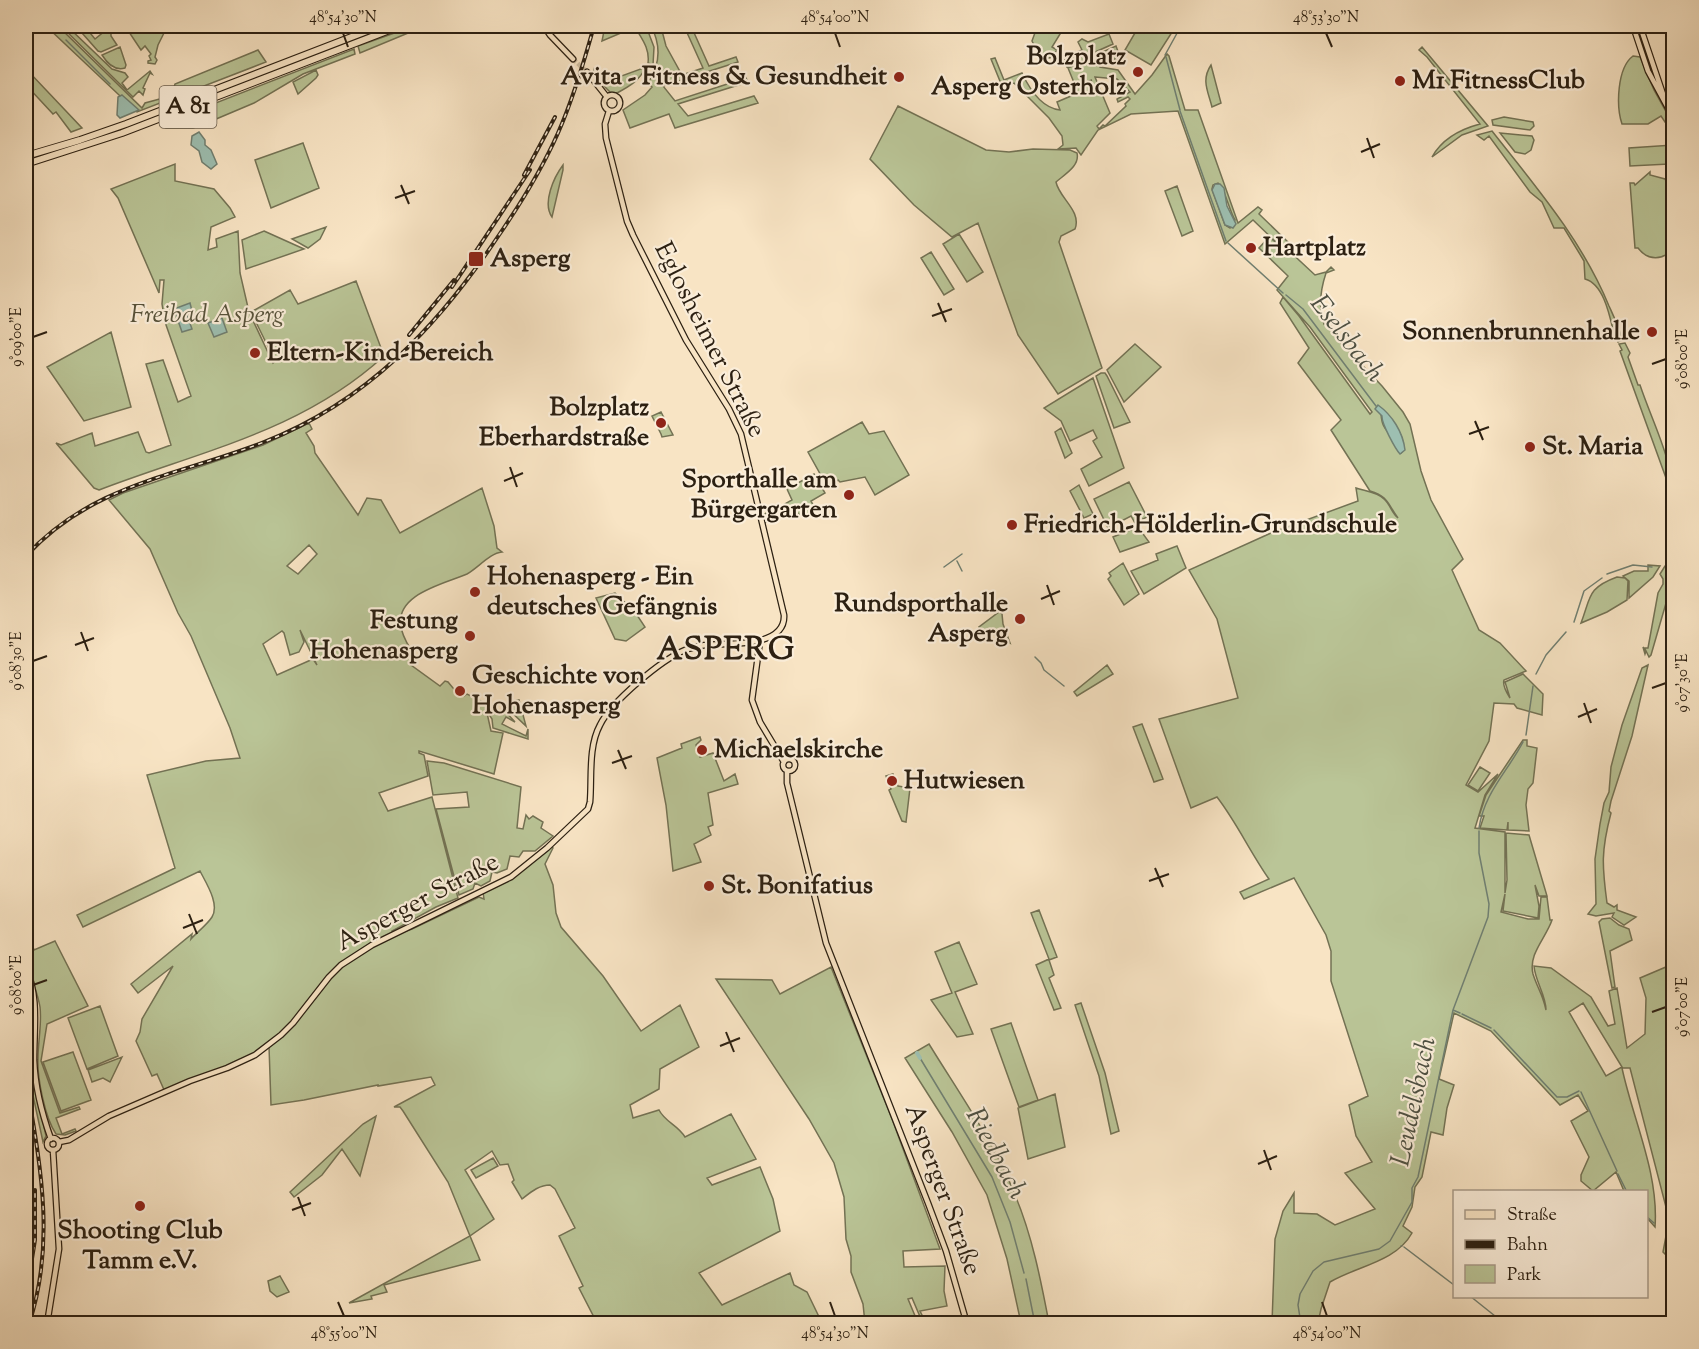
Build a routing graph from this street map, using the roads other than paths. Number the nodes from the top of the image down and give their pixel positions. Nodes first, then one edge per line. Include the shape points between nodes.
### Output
1 (380, 26) edge
2 (400, 26) edge
3 (544, 26) edge
4 (1633, 26) edge
5 (1640, 26) edge
6 (573, 59) tunnel mouth
7 (587, 72) tunnel mouth
8 (607, 97) junction
9 (609, 111) junction
10 (1669, 111) junction
11 (1674, 119) edge
12 (26, 156) edge
13 (26, 164) edge
14 (760, 641) junction
15 (784, 762) junction
16 (787, 771) junction
17 (26, 967) edge
18 (51, 1138) junction
19 (59, 1142) junction
20 (53, 1150) junction
21 (42, 1323) edge
22 (967, 1323) edge

1 - 12 highway, A 81 via 126,124
2 - 13 highway, A 81 via 122,133
3 - 6 main road
4 - 10 main road via 1648,71
5 - 10 main road
7 - 8 main road
8 - 9 main road via 604,106
8 - 9 main road via 616,96 620,103 616,110
9 - 14 main road, Eglosheimer Straße via 605,124 607,145 627,221 686,340 733,416 744,442 783,615 777,632
10 - 11 main road
14 - 15 main road via 752,700
14 - 19 main road, Asperger Straße via 705,645 684,651 652,672 612,707 595,737 588,809 511,877 372,945 341,965 287,1029 255,1055 109,1116
15 - 16 main road
15 - 16 main road via 790,759 795,763 794,769
16 - 22 main road, Asperger Straße via 826,943 942,1241
17 - 18 main road via 36,1004 36,1081
18 - 19 main road
18 - 20 main road via 47,1145
19 - 20 main road via 59,1148
20 - 21 main road via 59,1249

